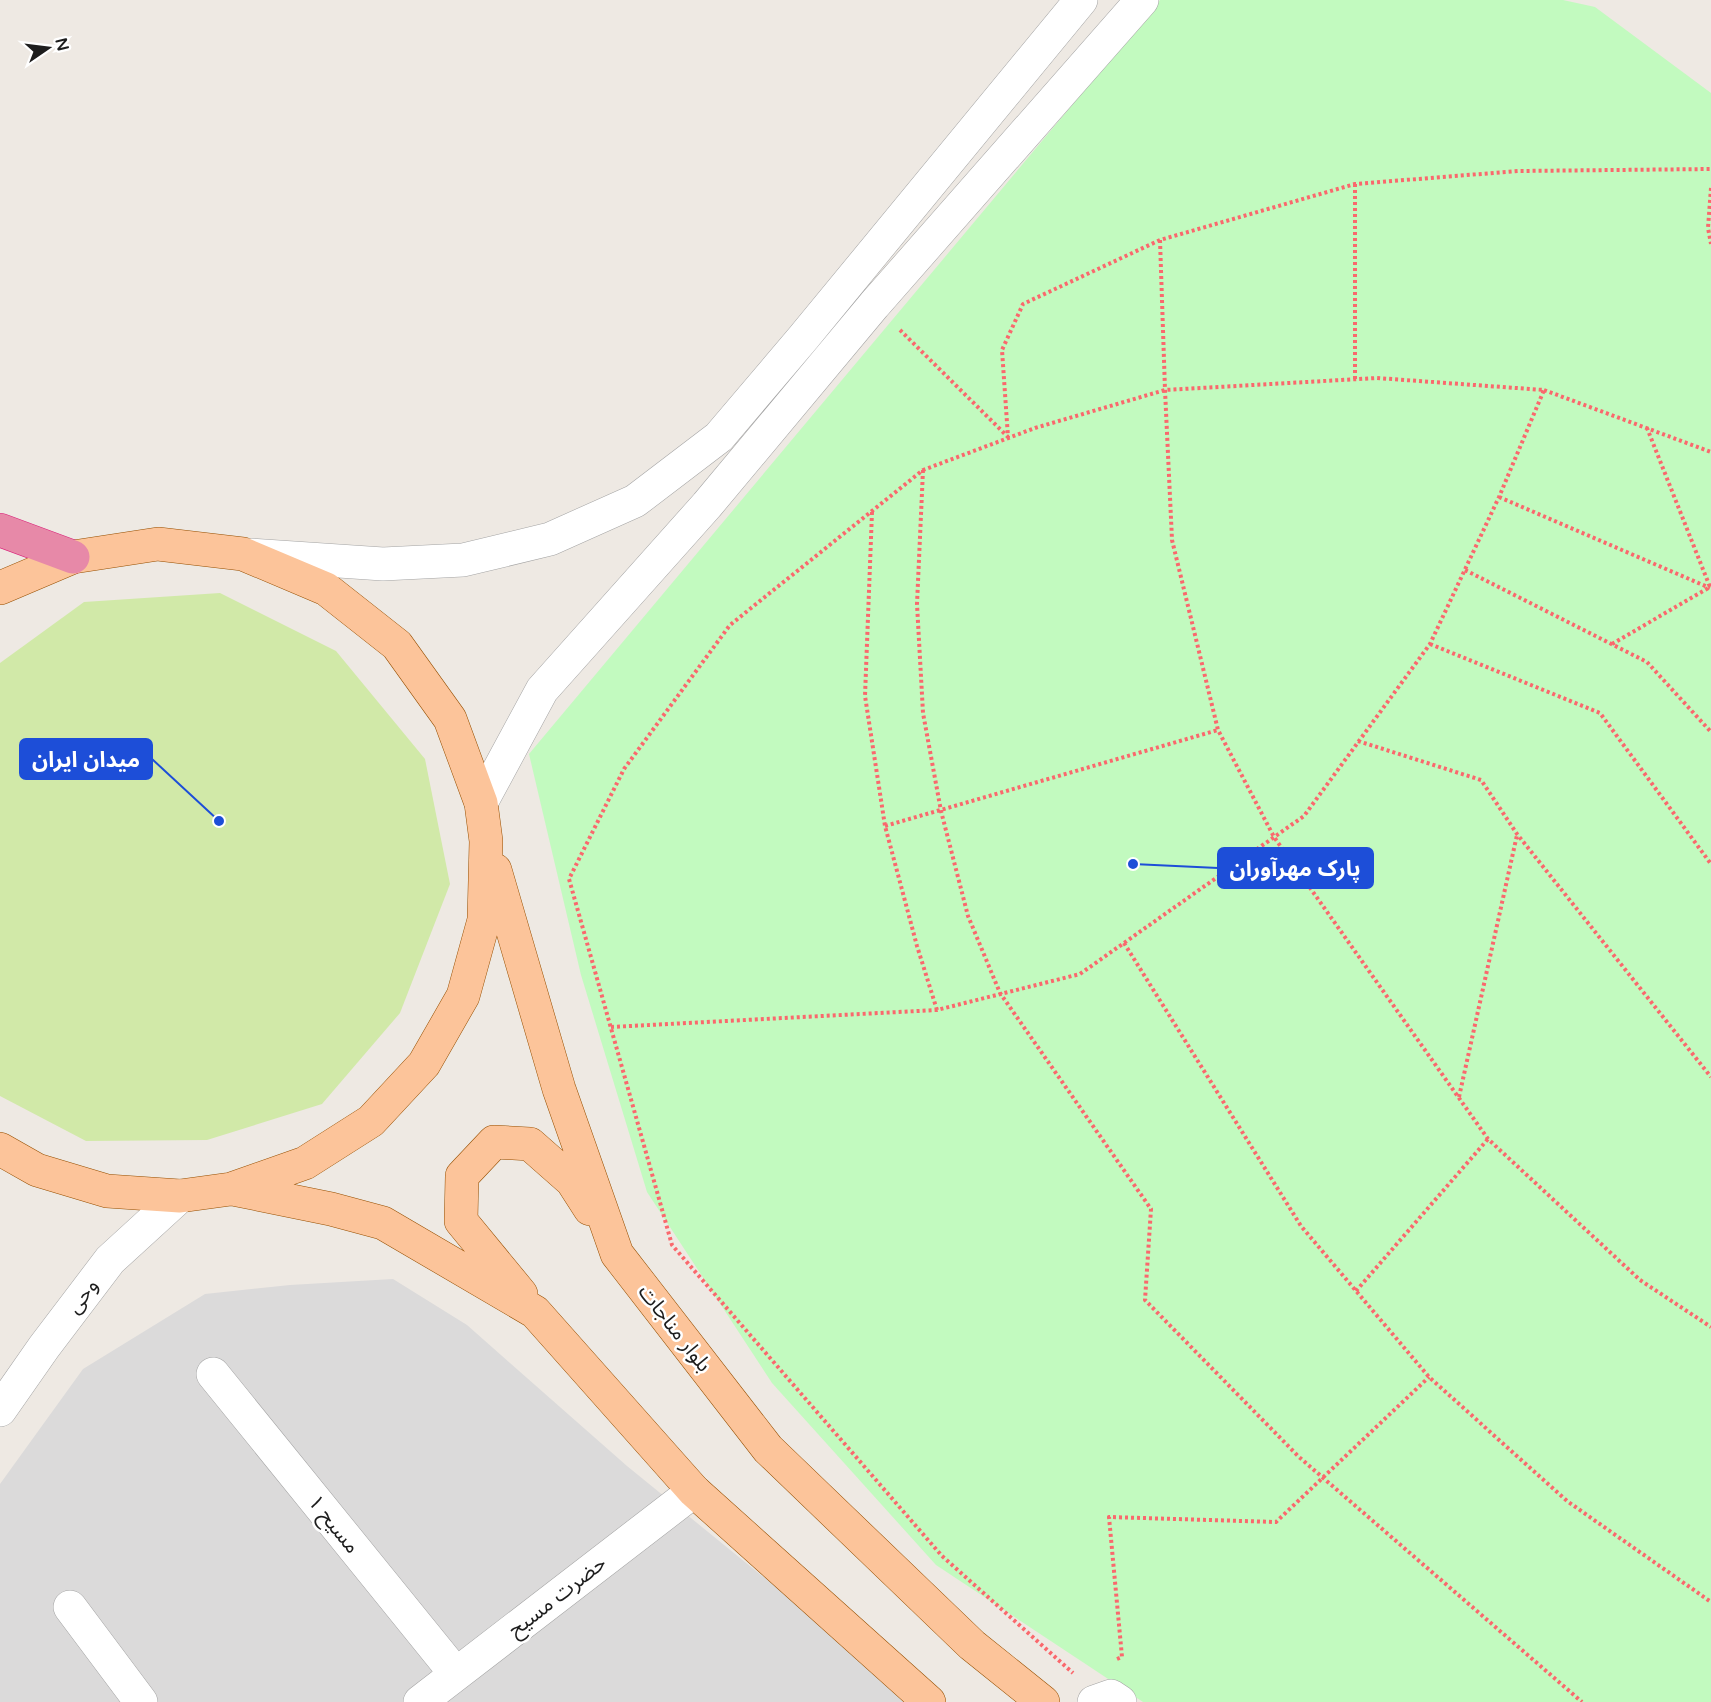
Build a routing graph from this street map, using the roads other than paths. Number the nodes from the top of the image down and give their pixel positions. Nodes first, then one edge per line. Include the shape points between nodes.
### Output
1 (1081, 0) edge
2 (1142, 0) edge
3 (0, 530) edge
4 (243, 554) junction
5 (73, 557) junction
6 (0, 588) edge
7 (481, 804) junction
8 (486, 841) junction
9 (0, 1149) edge
10 (231, 1189) junction
11 (180, 1196) junction
12 (617, 1254) junction
13 (535, 1312) junction
14 (213, 1374) dead end
15 (0, 1410) edge
16 (694, 1491) junction
17 (70, 1607) dead end
18 (456, 1674) junction
19 (141, 1702) edge
20 (420, 1702) edge
21 (929, 1702) edge
22 (1043, 1702) edge
23 (1094, 1702) edge
24 (1120, 1702) edge

1 - 4 street via 719,437 635,501 550,539 463,560 383,564
2 - 7 street via 874,305 707,505 542,690
3 - 5 highway
4 - 5 main road via 158,544
4 - 7 main road via 326,589 397,645 450,719
5 - 6 main road
7 - 8 main road
8 - 10 main road via 484,920 463,996 424,1064 371,1121 305,1163
8 - 12 main road, بلوار مناجات via 559,1089
9 - 11 main road via 38,1170 107,1191
10 - 11 main road
10 - 13 main road via 383,1223
11 - 15 street, وحی via 110,1260
12 - 13 main road via 572,1181 530,1144 494,1142 462,1176 461,1221
12 - 22 main road, بلوار مناجات via 768,1449 972,1645
13 - 16 main road
14 - 18 street, مسیح ۱
16 - 18 street, حضرت مسیح
16 - 21 main road
17 - 19 street
18 - 20 street, حضرت مسیح
23 - 24 street via 1111,1696

